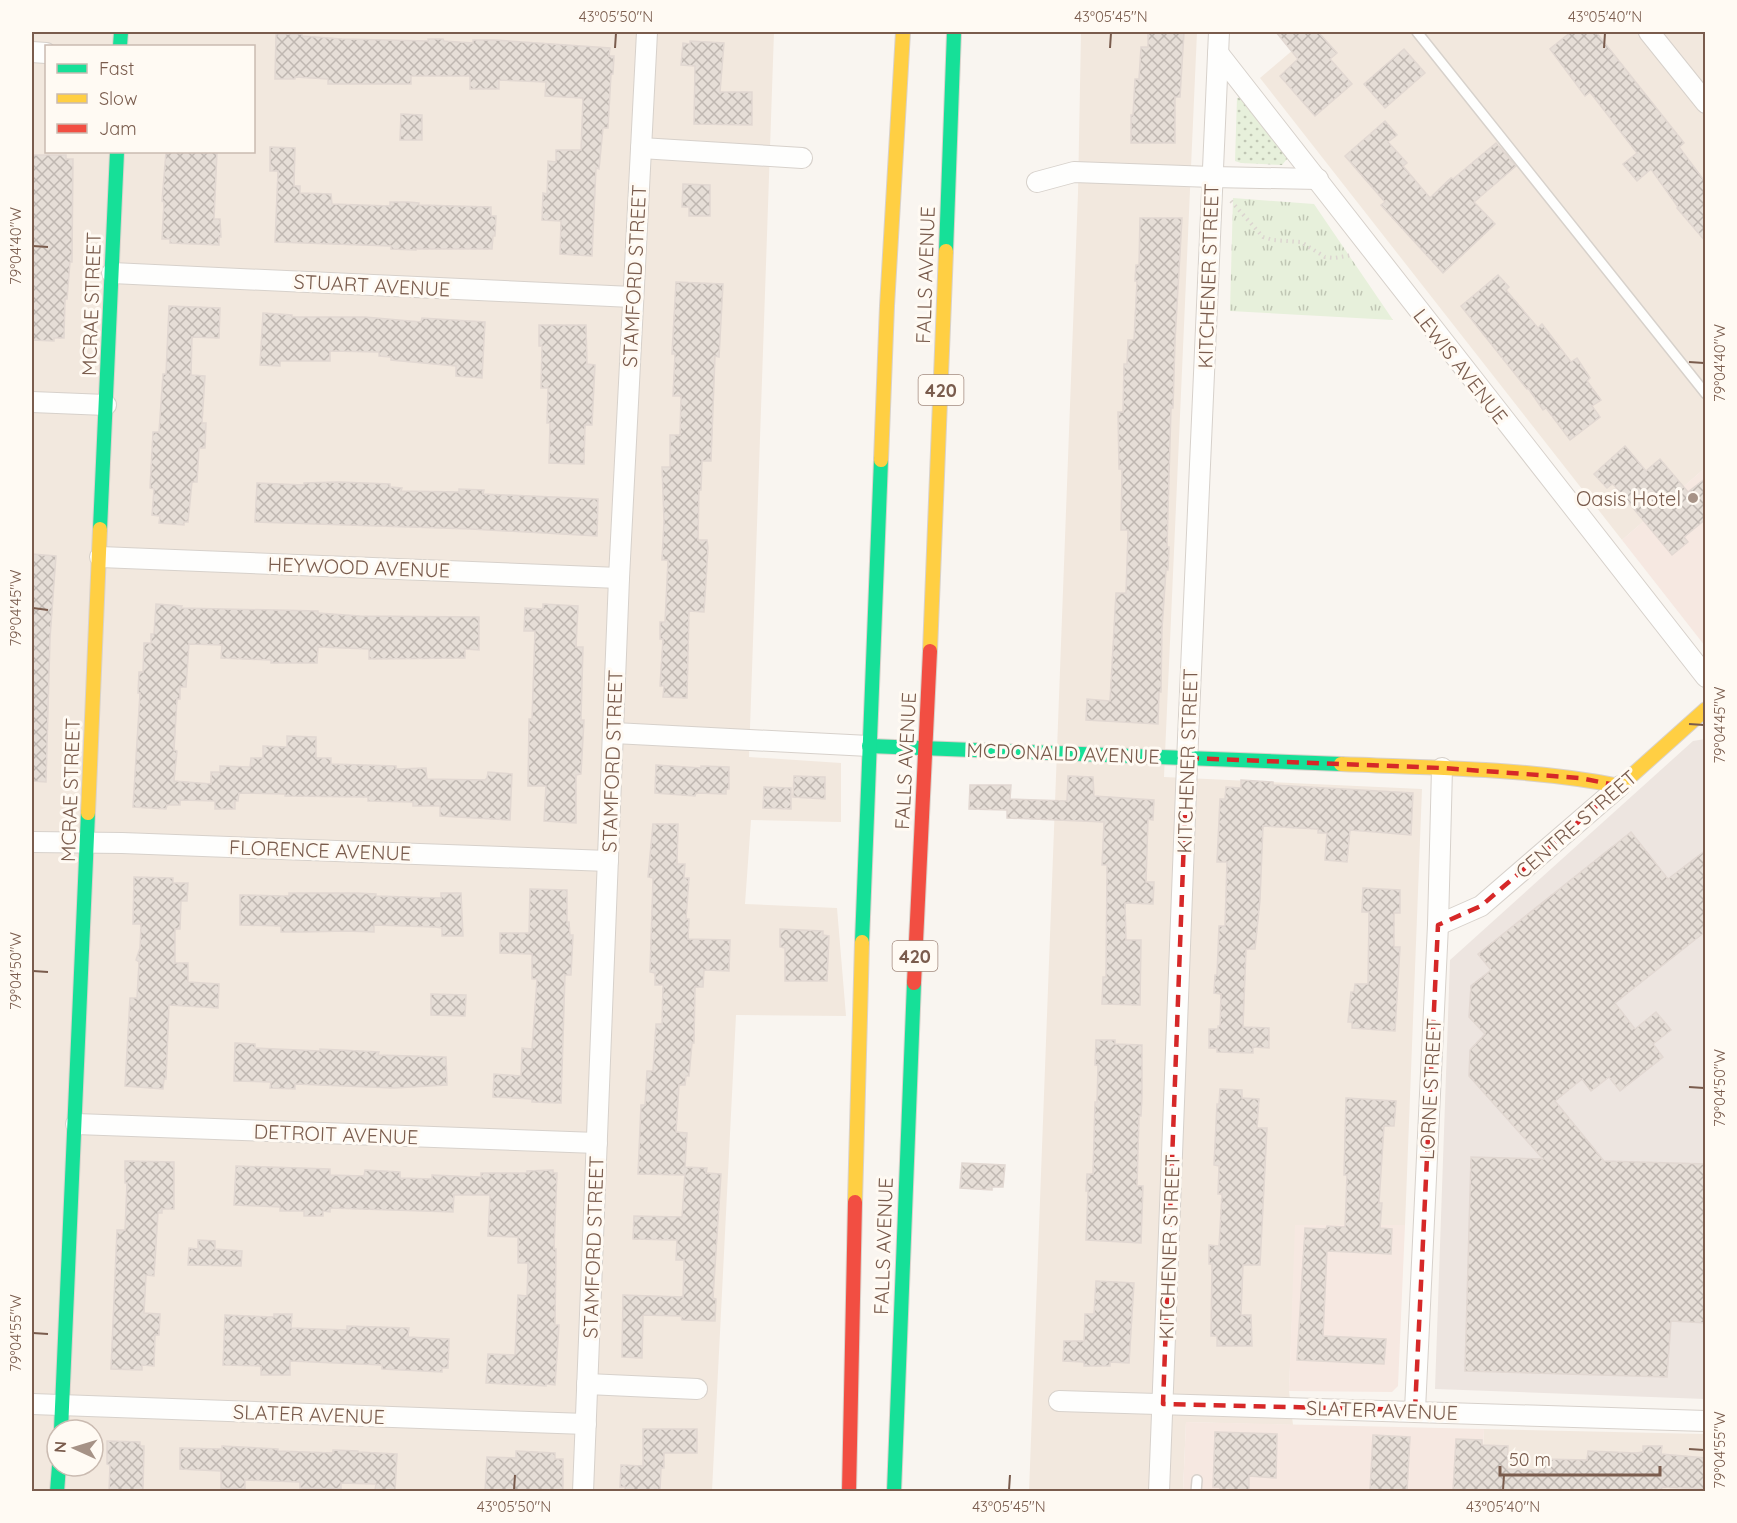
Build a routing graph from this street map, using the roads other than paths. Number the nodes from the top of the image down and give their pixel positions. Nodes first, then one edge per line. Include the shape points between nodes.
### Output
1 (647, 32) edge
2 (903, 32) edge
3 (954, 32) edge
4 (1219, 32) edge
5 (1416, 32) edge
6 (1649, 32) edge
7 (1218, 53) junction
8 (1706, 103) edge
9 (641, 148) junction
10 (117, 153) edge
11 (802, 158) dead end
12 (1212, 177) junction
13 (1318, 178) junction
14 (1037, 182) dead end
15 (112, 273) junction
16 (632, 297) junction
17 (1706, 394) edge
18 (32, 402) edge
19 (106, 405) junction
20 (100, 557) junction
21 (619, 578) junction
22 (1706, 677) edge
23 (1706, 709) edge
24 (614, 733) junction
25 (869, 746) junction
26 (924, 748) junction
27 (1187, 758) junction
28 (1442, 768) junction
29 (1620, 786) junction
30 (32, 842) edge
31 (87, 843) junction
32 (608, 861) junction
33 (1438, 925) junction
34 (75, 1124) junction
35 (597, 1143) junction
36 (853, 1332) junction
37 (587, 1384) junction
38 (697, 1389) dead end
39 (1059, 1401) dead end
40 (32, 1404) edge
41 (1163, 1404) junction
42 (63, 1405) junction
43 (1415, 1410) junction
44 (62, 1418) edge
45 (1706, 1420) edge
46 (586, 1424) junction
47 (1197, 1480) dead end
48 (584, 1491) edge
49 (849, 1491) edge
50 (860, 1491) edge
51 (894, 1491) edge
52 (1159, 1491) edge
53 (1196, 1491) edge

1 - 9 street, STAMFORD STREET
2 - 25 main road, FALLS AVENUE
3 - 26 main road, FALLS AVENUE / 420
4 - 7 street, KITCHENER STREET
5 - 17 lane
6 - 8 street
7 - 12 street, KITCHENER STREET
7 - 13 street, LEWIS AVENUE
9 - 11 street
9 - 16 street, STAMFORD STREET
10 - 15 main road, MCRAE STREET
12 - 13 street
12 - 14 street via 1074,172
12 - 27 street, KITCHENER STREET
13 - 22 street, LEWIS AVENUE via 1370,250
15 - 16 street, STUART AVENUE
15 - 19 main road, MCRAE STREET
16 - 21 street, STAMFORD STREET
18 - 19 street
19 - 20 main road, MCRAE STREET
20 - 21 street, HEYWOOD AVENUE
20 - 31 main road, MCRAE STREET
21 - 24 street, STAMFORD STREET
23 - 29 main road, CENTRE STREET
24 - 25 street, MCDONALD AVENUE
24 - 32 street, STAMFORD STREET
25 - 26 main road, MCDONALD AVENUE
25 - 36 main road, FALLS AVENUE
26 - 27 main road, MCDONALD AVENUE
26 - 51 main road, FALLS AVENUE / 420
27 - 28 main road, MCDONALD AVENUE
27 - 41 street, KITCHENER STREET
28 - 29 main road, MCDONALD AVENUE via 1580,778
28 - 33 street, LORNE STREET
29 - 33 street, CENTRE STREET via 1481,906
30 - 31 street, FLORENCE AVENUE
31 - 32 street, FLORENCE AVENUE
31 - 34 main road, MCRAE STREET
32 - 35 street, STAMFORD STREET
33 - 43 street, LORNE STREET
34 - 35 street, DETROIT AVENUE
34 - 42 main road, MCRAE STREET
35 - 37 street, STAMFORD STREET
36 - 49 main road, FALLS AVENUE
36 - 50 main road
37 - 38 street
37 - 46 street, STAMFORD STREET
39 - 41 street, SLATER AVENUE
40 - 42 street, SLATER AVENUE
41 - 43 street, SLATER AVENUE
41 - 52 street, KITCHENER STREET
42 - 44 main road, MCRAE STREET
42 - 46 street, SLATER AVENUE
43 - 45 street, SLATER AVENUE
46 - 48 street, STAMFORD STREET
47 - 53 lane

